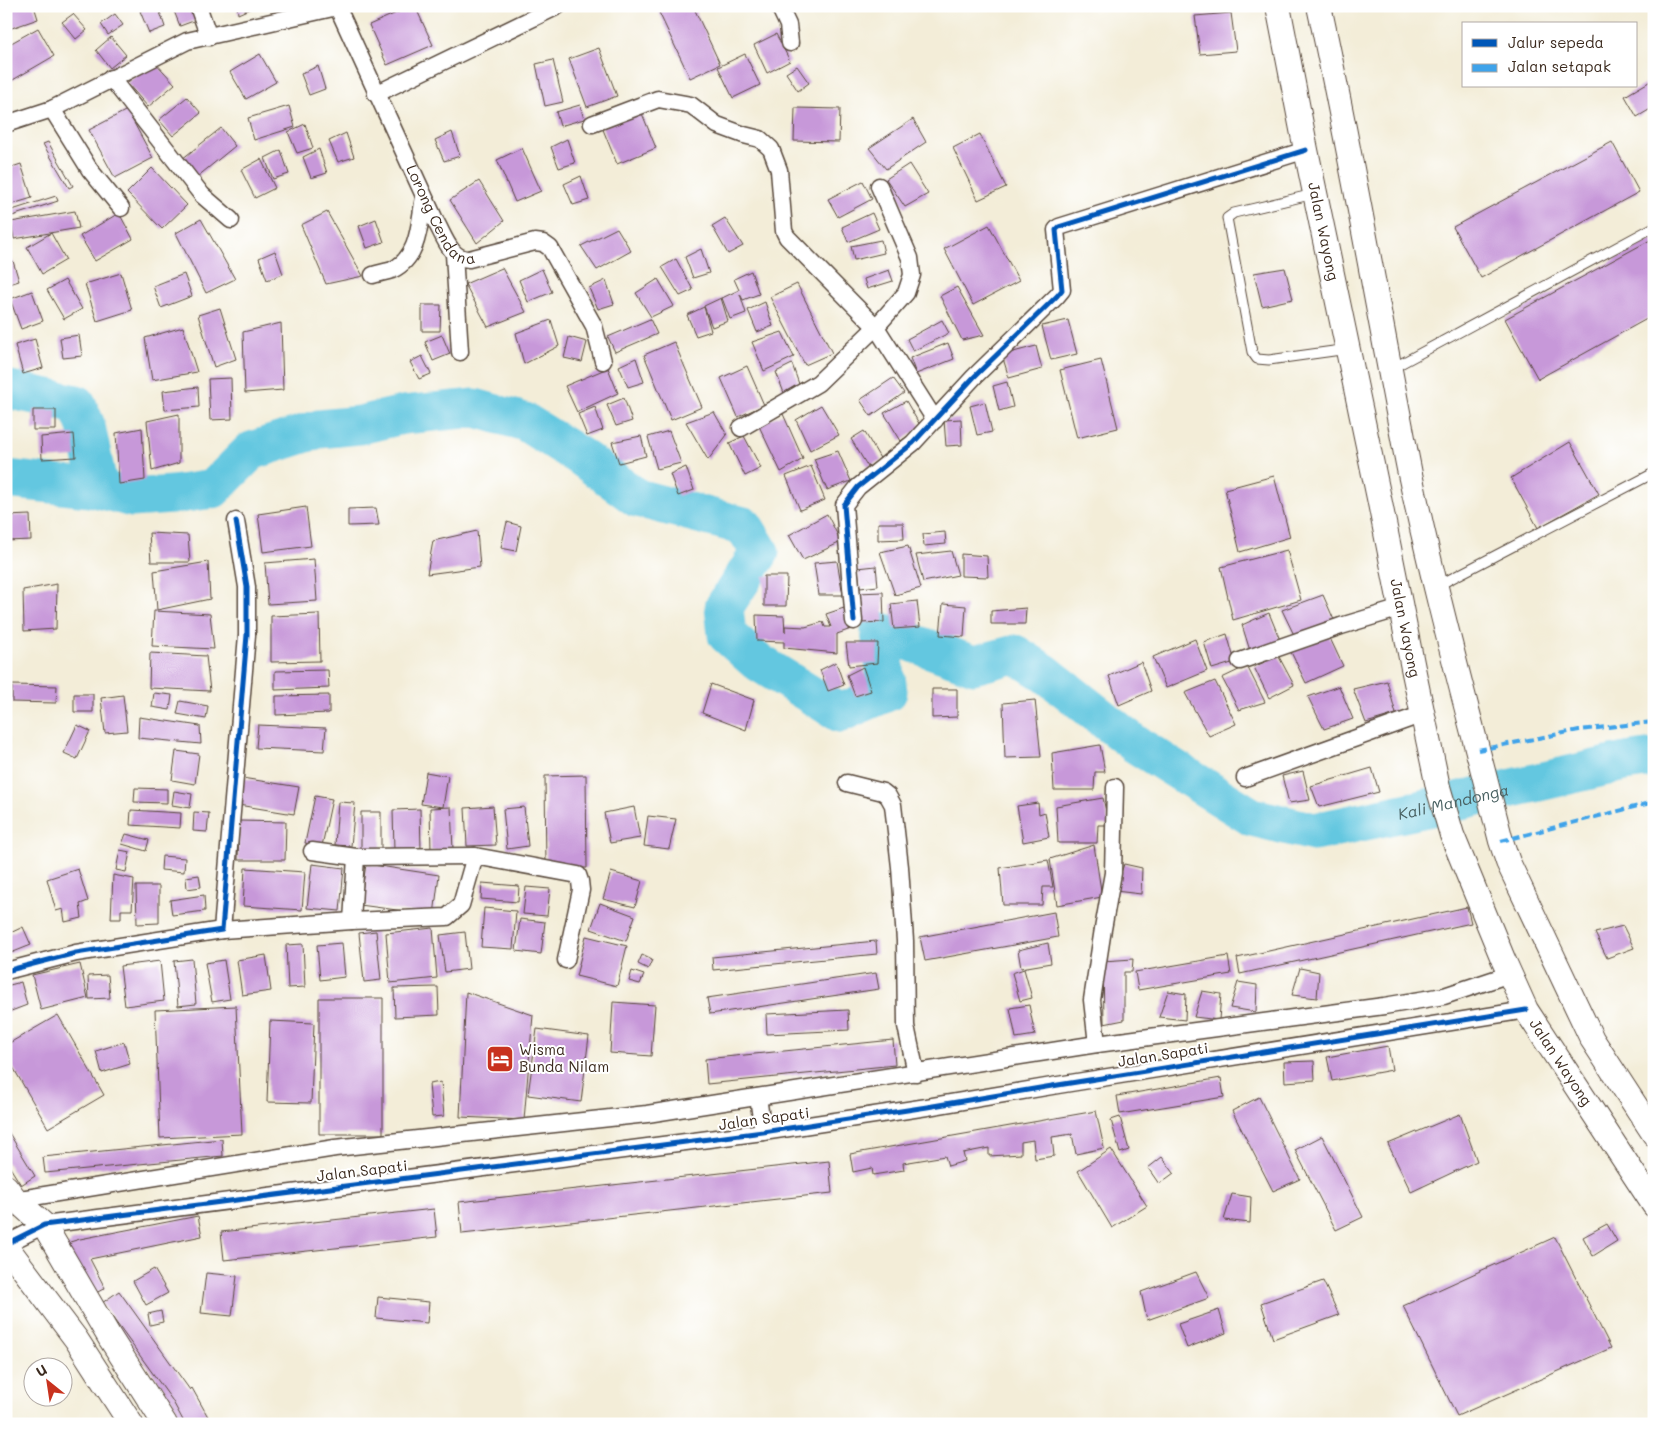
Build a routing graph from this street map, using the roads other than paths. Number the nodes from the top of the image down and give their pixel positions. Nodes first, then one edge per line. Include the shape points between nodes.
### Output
1 (198, 6) edge
2 (558, 6) edge
3 (779, 6) edge
4 (1278, 6) edge
5 (1319, 6) edge
6 (337, 7) edge
7 (209, 37) junction
8 (790, 43) dead end
9 (111, 78) junction
10 (376, 94) junction
11 (52, 109) junction
12 (6, 124) edge
13 (592, 124) dead end
14 (1306, 150) junction
15 (879, 186) dead end
16 (1315, 194) junction
17 (424, 197) junction
18 (121, 208) dead end
19 (231, 220) dead end
20 (1654, 227) edge
21 (454, 254) junction
22 (373, 275) dead end
23 (876, 327) junction
24 (1348, 349) junction
25 (460, 352) dead end
26 (603, 360) dead end
27 (1391, 369) junction
28 (935, 420) junction
29 (741, 428) dead end
30 (1652, 474) dead end
31 (236, 521) dead end
32 (1435, 587) junction
33 (1401, 608) junction
34 (854, 621) dead end
35 (1240, 661) dead end
36 (1423, 714) junction
37 (1245, 778) dead end
38 (847, 783) dead end
39 (1115, 787) dead end
40 (312, 851) dead end
41 (475, 856) junction
42 (356, 857) junction
43 (352, 921) junction
44 (222, 930) junction
45 (566, 960) dead end
46 (6, 971) edge
47 (1510, 974) junction
48 (1526, 1010) junction
49 (1097, 1044) junction
50 (916, 1073) junction
51 (758, 1097) junction
52 (762, 1132) junction
53 (1654, 1134) edge
54 (9, 1196) edge
55 (1654, 1204) edge
56 (44, 1225) junction
57 (6, 1245) edge
58 (130, 1424) edge
59 (165, 1424) edge

1 - 7 street
2 - 10 street
3 - 8 street via 788,25
4 - 14 main road, Jalan Wayong
5 - 27 main road
6 - 7 street
6 - 10 street, Lorong Cendana
7 - 9 street via 188,41
9 - 11 street
9 - 19 street via 202,195
10 - 17 street, Lorong Cendana
11 - 12 street
11 - 18 street via 90,170
13 - 23 street via 658,99 692,105 717,125 760,139 771,150 779,170 787,237
14 - 16 main road, Jalan Wayong
14 - 28 street via 1056,230 1062,290
15 - 23 street via 910,258 912,275 906,293
16 - 24 main road, Jalan Wayong
16 - 24 lane via 1227,218 1252,352 1256,359 1268,360
17 - 21 street, Lorong Cendana
17 - 22 street via 415,246 393,269
20 - 27 lane
21 - 25 street
21 - 26 street, Lorong Cendana via 469,259 535,242 543,243 550,248 594,326
23 - 28 street
23 - 29 street via 818,383
24 - 33 main road, Jalan Wayong
27 - 32 main road
28 - 34 street via 913,443 858,487 844,505
30 - 32 lane
31 - 44 street via 247,587 247,635
32 - 53 main road via 1508,862 1592,1039
33 - 35 street
33 - 36 main road, Jalan Wayong
36 - 37 street
36 - 47 main road, Jalan Wayong via 1452,835
38 - 50 street via 883,792 893,805 904,923 906,1026
39 - 49 street via 1113,873 1092,1000
40 - 42 street
41 - 42 street
41 - 43 street via 461,905 447,917
41 - 45 street via 578,875 580,890
42 - 43 street
43 - 44 street
44 - 46 street via 76,953
47 - 48 main road, Jalan Wayong
47 - 49 street, Jalan Sapati via 1444,996
48 - 52 street, Jalan Sapati
48 - 55 main road, Jalan Wayong
49 - 50 street, Jalan Sapati
50 - 51 street, Jalan Sapati
51 - 52 street
51 - 54 street, Jalan Sapati via 647,1114 335,1148
52 - 56 street, Jalan Sapati
54 - 56 main road
56 - 57 street, Jalan Sapati
56 - 59 main road
57 - 58 main road via 76,1339

